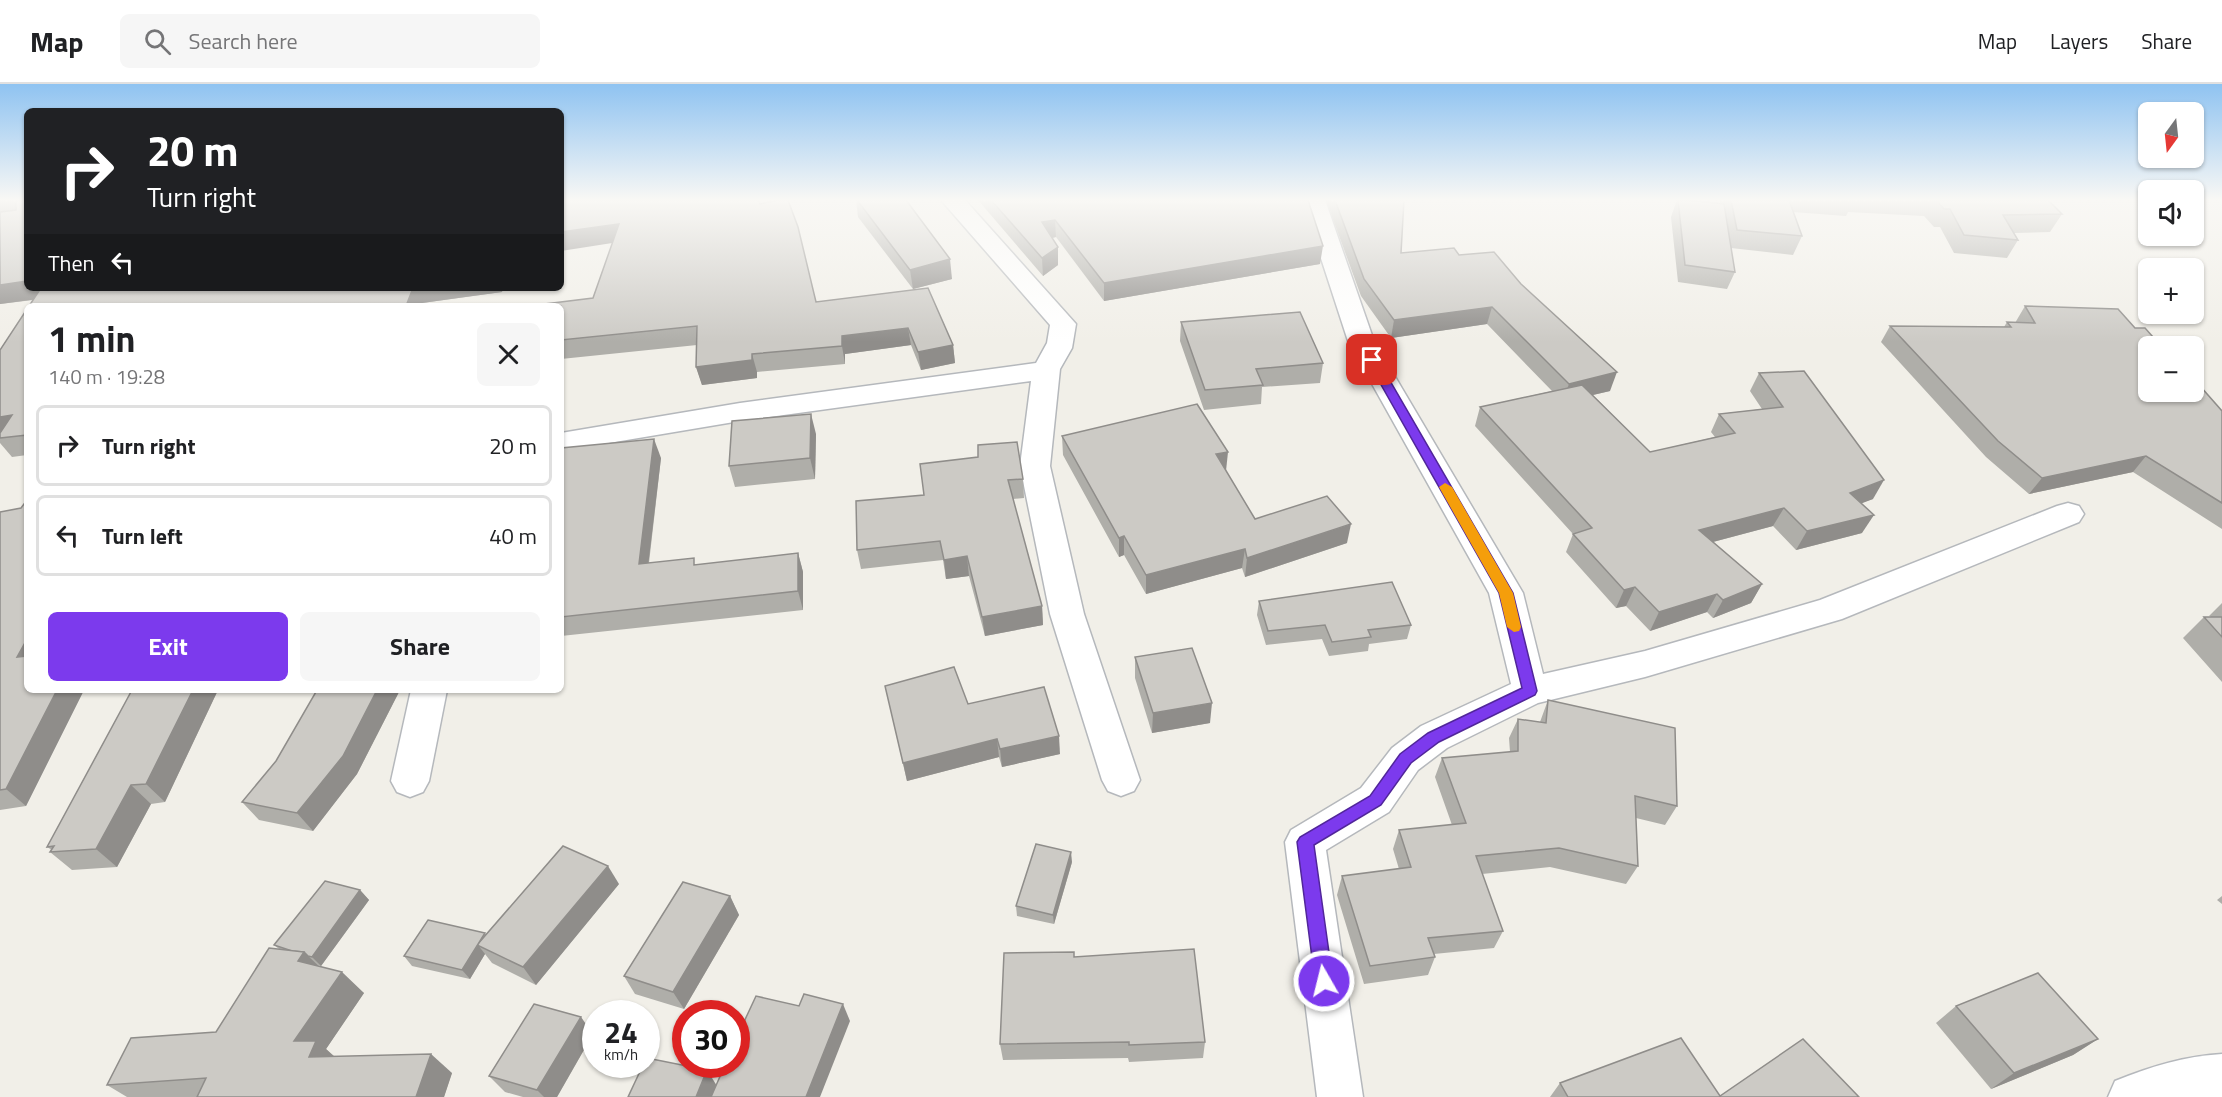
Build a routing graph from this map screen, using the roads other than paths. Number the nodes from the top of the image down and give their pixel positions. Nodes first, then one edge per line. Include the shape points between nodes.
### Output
1 (994, 247) edge
2 (1329, 247) edge
3 (1046, 369) junction
4 (564, 441) edge
5 (2068, 514) dead end
6 (1530, 691) junction
7 (428, 693) edge
8 (1121, 780) dead end
9 (410, 781) dead end
10 (2222, 1077) edge
11 (1340, 1097) edge
12 (2131, 1097) edge

1 - 3 street via 1063,324 1058,352
2 - 6 street via 1361,341 1506,593
3 - 4 street
3 - 8 street via 1035,466 1067,614
5 - 6 street via 1830,610 1645,664
6 - 11 street via 1434,737 1406,759 1375,800 1305,842
7 - 9 street
10 - 12 street via 2195,1078

